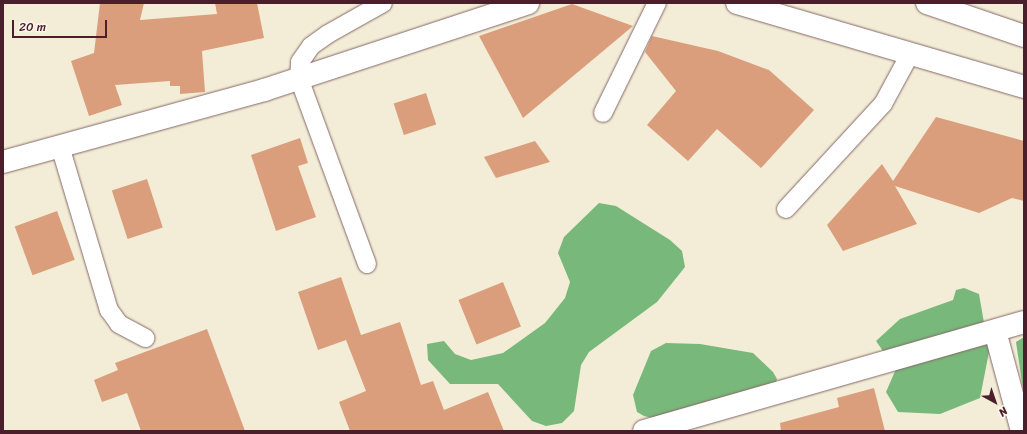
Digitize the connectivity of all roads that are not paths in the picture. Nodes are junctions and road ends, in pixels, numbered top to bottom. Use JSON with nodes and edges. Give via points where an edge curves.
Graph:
{"nodes":[{"id":1,"x":383,"y":3,"type":"edge"},
{"id":2,"x":528,"y":3,"type":"edge"},
{"id":3,"x":657,"y":3,"type":"edge"},
{"id":4,"x":737,"y":3,"type":"edge"},
{"id":5,"x":927,"y":3,"type":"edge"},
{"id":6,"x":1024,"y":36,"type":"edge"},
{"id":7,"x":910,"y":54,"type":"junction"},
{"id":8,"x":299,"y":78,"type":"junction"},
{"id":9,"x":1024,"y":87,"type":"edge"},
{"id":10,"x":603,"y":113,"type":"dead end"},
{"id":11,"x":60,"y":146,"type":"junction"},
{"id":12,"x":3,"y":162,"type":"edge"},
{"id":13,"x":786,"y":209,"type":"dead end"},
{"id":14,"x":366,"y":264,"type":"dead end"},
{"id":15,"x":1024,"y":322,"type":"edge"},
{"id":16,"x":995,"y":331,"type":"junction"},
{"id":17,"x":145,"y":338,"type":"dead end"},
{"id":18,"x":644,"y":431,"type":"edge"},
{"id":19,"x":1022,"y":431,"type":"edge"}],
"edges":[{"from":1,"to":8,"type":"lane","via":[[311,46],[300,62]]},
{"from":2,"to":8,"type":"main road"},
{"from":3,"to":10,"type":"lane"},
{"from":4,"to":7,"type":"main road"},
{"from":5,"to":6,"type":"main road"},
{"from":7,"to":9,"type":"main road"},
{"from":7,"to":13,"type":"lane","via":[[883,104]]},
{"from":8,"to":11,"type":"main road"},
{"from":8,"to":14,"type":"lane"},
{"from":11,"to":12,"type":"main road"},
{"from":11,"to":17,"type":"lane","via":[[109,310],[119,324]]},
{"from":15,"to":16,"type":"main road"},
{"from":16,"to":18,"type":"main road"},
{"from":16,"to":19,"type":"main road"}]}
